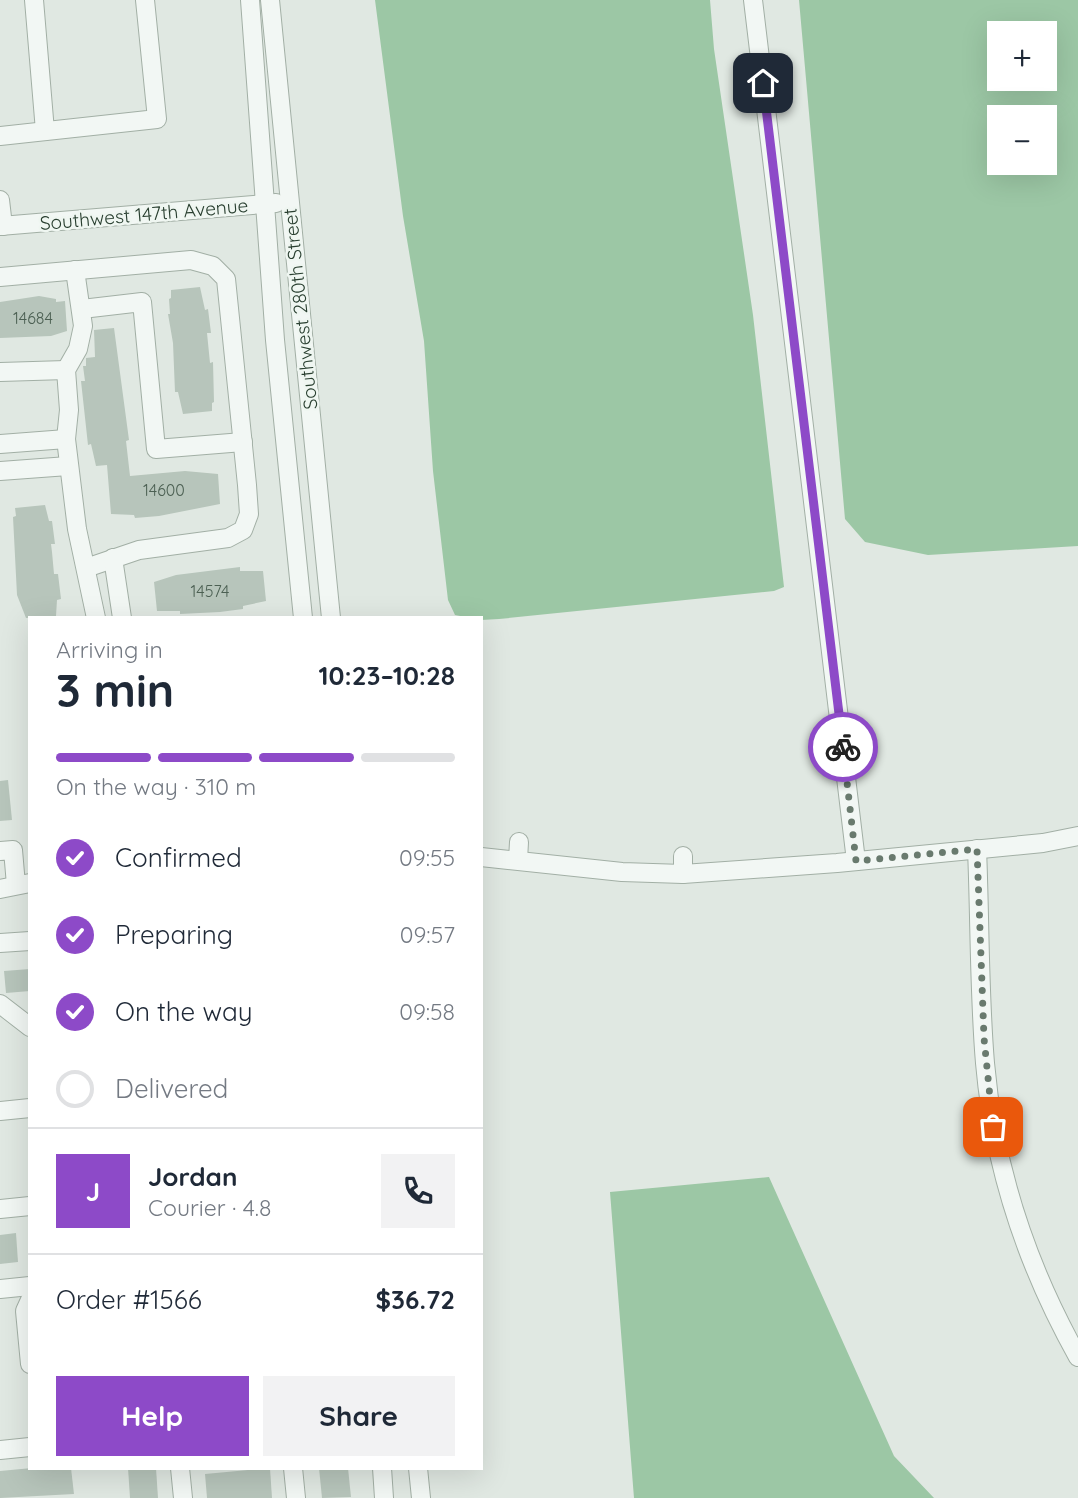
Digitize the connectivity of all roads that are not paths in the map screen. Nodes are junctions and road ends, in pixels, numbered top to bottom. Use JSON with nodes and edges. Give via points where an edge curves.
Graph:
{"nodes":[{"id":1,"x":34,"y":0,"type":"edge"},
{"id":2,"x":145,"y":0,"type":"edge"},
{"id":3,"x":250,"y":0,"type":"edge"},
{"id":4,"x":270,"y":0,"type":"edge"},
{"id":5,"x":753,"y":0,"type":"edge"},
{"id":6,"x":45,"y":131,"type":"junction"},
{"id":7,"x":0,"y":136,"type":"edge"},
{"id":8,"x":0,"y":200,"type":"edge"},
{"id":9,"x":289,"y":202,"type":"junction"},
{"id":10,"x":266,"y":204,"type":"junction"},
{"id":11,"x":1,"y":226,"type":"edge"},
{"id":12,"x":75,"y":270,"type":"junction"},
{"id":13,"x":0,"y":277,"type":"edge"},
{"id":14,"x":82,"y":309,"type":"junction"},
{"id":15,"x":302,"y":335,"type":"junction"},
{"id":16,"x":275,"y":340,"type":"junction"},
{"id":17,"x":66,"y":370,"type":"junction"},
{"id":18,"x":0,"y":372,"type":"edge"},
{"id":19,"x":66,"y":439,"type":"junction"},
{"id":20,"x":243,"y":442,"type":"junction"},
{"id":21,"x":0,"y":444,"type":"edge"},
{"id":22,"x":68,"y":466,"type":"junction"},
{"id":23,"x":0,"y":471,"type":"edge"},
{"id":24,"x":113,"y":558,"type":"junction"},
{"id":25,"x":86,"y":568,"type":"junction"},
{"id":26,"x":96,"y":616,"type":"edge"},
{"id":27,"x":122,"y":616,"type":"edge"},
{"id":28,"x":303,"y":616,"type":"edge"},
{"id":29,"x":331,"y":616,"type":"edge"},
{"id":30,"x":1078,"y":836,"type":"edge"},
{"id":31,"x":977,"y":849,"type":"junction"},
{"id":32,"x":0,"y":851,"type":"edge"},
{"id":33,"x":483,"y":857,"type":"edge"},
{"id":34,"x":856,"y":861,"type":"junction"},
{"id":35,"x":15,"y":886,"type":"edge"},
{"id":36,"x":28,"y":941,"type":"edge"},
{"id":37,"x":0,"y":943,"type":"edge"},
{"id":38,"x":0,"y":1004,"type":"edge"},
{"id":39,"x":28,"y":1025,"type":"edge"},
{"id":40,"x":28,"y":1108,"type":"edge"},
{"id":41,"x":0,"y":1111,"type":"edge"},
{"id":42,"x":28,"y":1206,"type":"edge"},
{"id":43,"x":0,"y":1209,"type":"edge"},
{"id":44,"x":28,"y":1286,"type":"edge"},
{"id":45,"x":0,"y":1289,"type":"edge"},
{"id":46,"x":28,"y":1304,"type":"edge"},
{"id":47,"x":28,"y":1343,"type":"edge"},
{"id":48,"x":1078,"y":1357,"type":"edge"},
{"id":49,"x":28,"y":1447,"type":"edge"},
{"id":50,"x":0,"y":1450,"type":"edge"},
{"id":51,"x":180,"y":1470,"type":"edge"},
{"id":52,"x":293,"y":1470,"type":"edge"},
{"id":53,"x":382,"y":1470,"type":"edge"},
{"id":54,"x":418,"y":1470,"type":"edge"},
{"id":55,"x":183,"y":1498,"type":"edge"},
{"id":56,"x":296,"y":1498,"type":"edge"},
{"id":57,"x":384,"y":1498,"type":"edge"},
{"id":58,"x":421,"y":1498,"type":"edge"}],
"edges":[{"from":1,"to":6,"type":"street"},
{"from":2,"to":6,"type":"street","via":[[157,119]]},
{"from":3,"to":10,"type":"street","name":"Southwest 280th Street"},
{"from":4,"to":9,"type":"street","name":"Southwest 280th Street"},
{"from":5,"to":34,"type":"street"},
{"from":6,"to":7,"type":"street"},
{"from":8,"to":11,"type":"street"},
{"from":9,"to":10,"type":"street","name":"Southwest 147th Avenue"},
{"from":9,"to":15,"type":"street","name":"Southwest 280th Street"},
{"from":10,"to":11,"type":"street","name":"Southwest 147th Avenue"},
{"from":10,"to":16,"type":"street","name":"Southwest 280th Street"},
{"from":12,"to":13,"type":"street"},
{"from":12,"to":14,"type":"street"},
{"from":12,"to":20,"type":"street","via":[[191,260],[221,272],[226,279]]},
{"from":14,"to":17,"type":"street","via":[[78,349]]},
{"from":14,"to":20,"type":"street","via":[[142,302],[156,449]]},
{"from":15,"to":16,"type":"street"},
{"from":15,"to":29,"type":"street","name":"Southwest 280th Street"},
{"from":16,"to":28,"type":"street","name":"Southwest 280th Street"},
{"from":17,"to":18,"type":"street"},
{"from":17,"to":19,"type":"street"},
{"from":19,"to":21,"type":"street"},
{"from":19,"to":22,"type":"street"},
{"from":20,"to":24,"type":"street","via":[[249,514],[243,530],[228,538]]},
{"from":22,"to":23,"type":"street"},
{"from":22,"to":25,"type":"street"},
{"from":24,"to":25,"type":"street"},
{"from":24,"to":27,"type":"street"},
{"from":25,"to":26,"type":"street"},
{"from":30,"to":31,"type":"street"},
{"from":31,"to":34,"type":"street"},
{"from":31,"to":48,"type":"street","via":[[984,1051],[996,1140],[1024,1240]]},
{"from":32,"to":35,"type":"street","via":[[13,850]]},
{"from":33,"to":34,"type":"street","via":[[519,851],[622,872],[683,865]]},
{"from":36,"to":37,"type":"street"},
{"from":38,"to":39,"type":"street"},
{"from":40,"to":41,"type":"street"},
{"from":42,"to":43,"type":"street"},
{"from":44,"to":45,"type":"street"},
{"from":46,"to":47,"type":"street"},
{"from":49,"to":50,"type":"street"},
{"from":51,"to":55,"type":"street"},
{"from":52,"to":56,"type":"street"},
{"from":53,"to":57,"type":"street"},
{"from":54,"to":58,"type":"street"}]}
